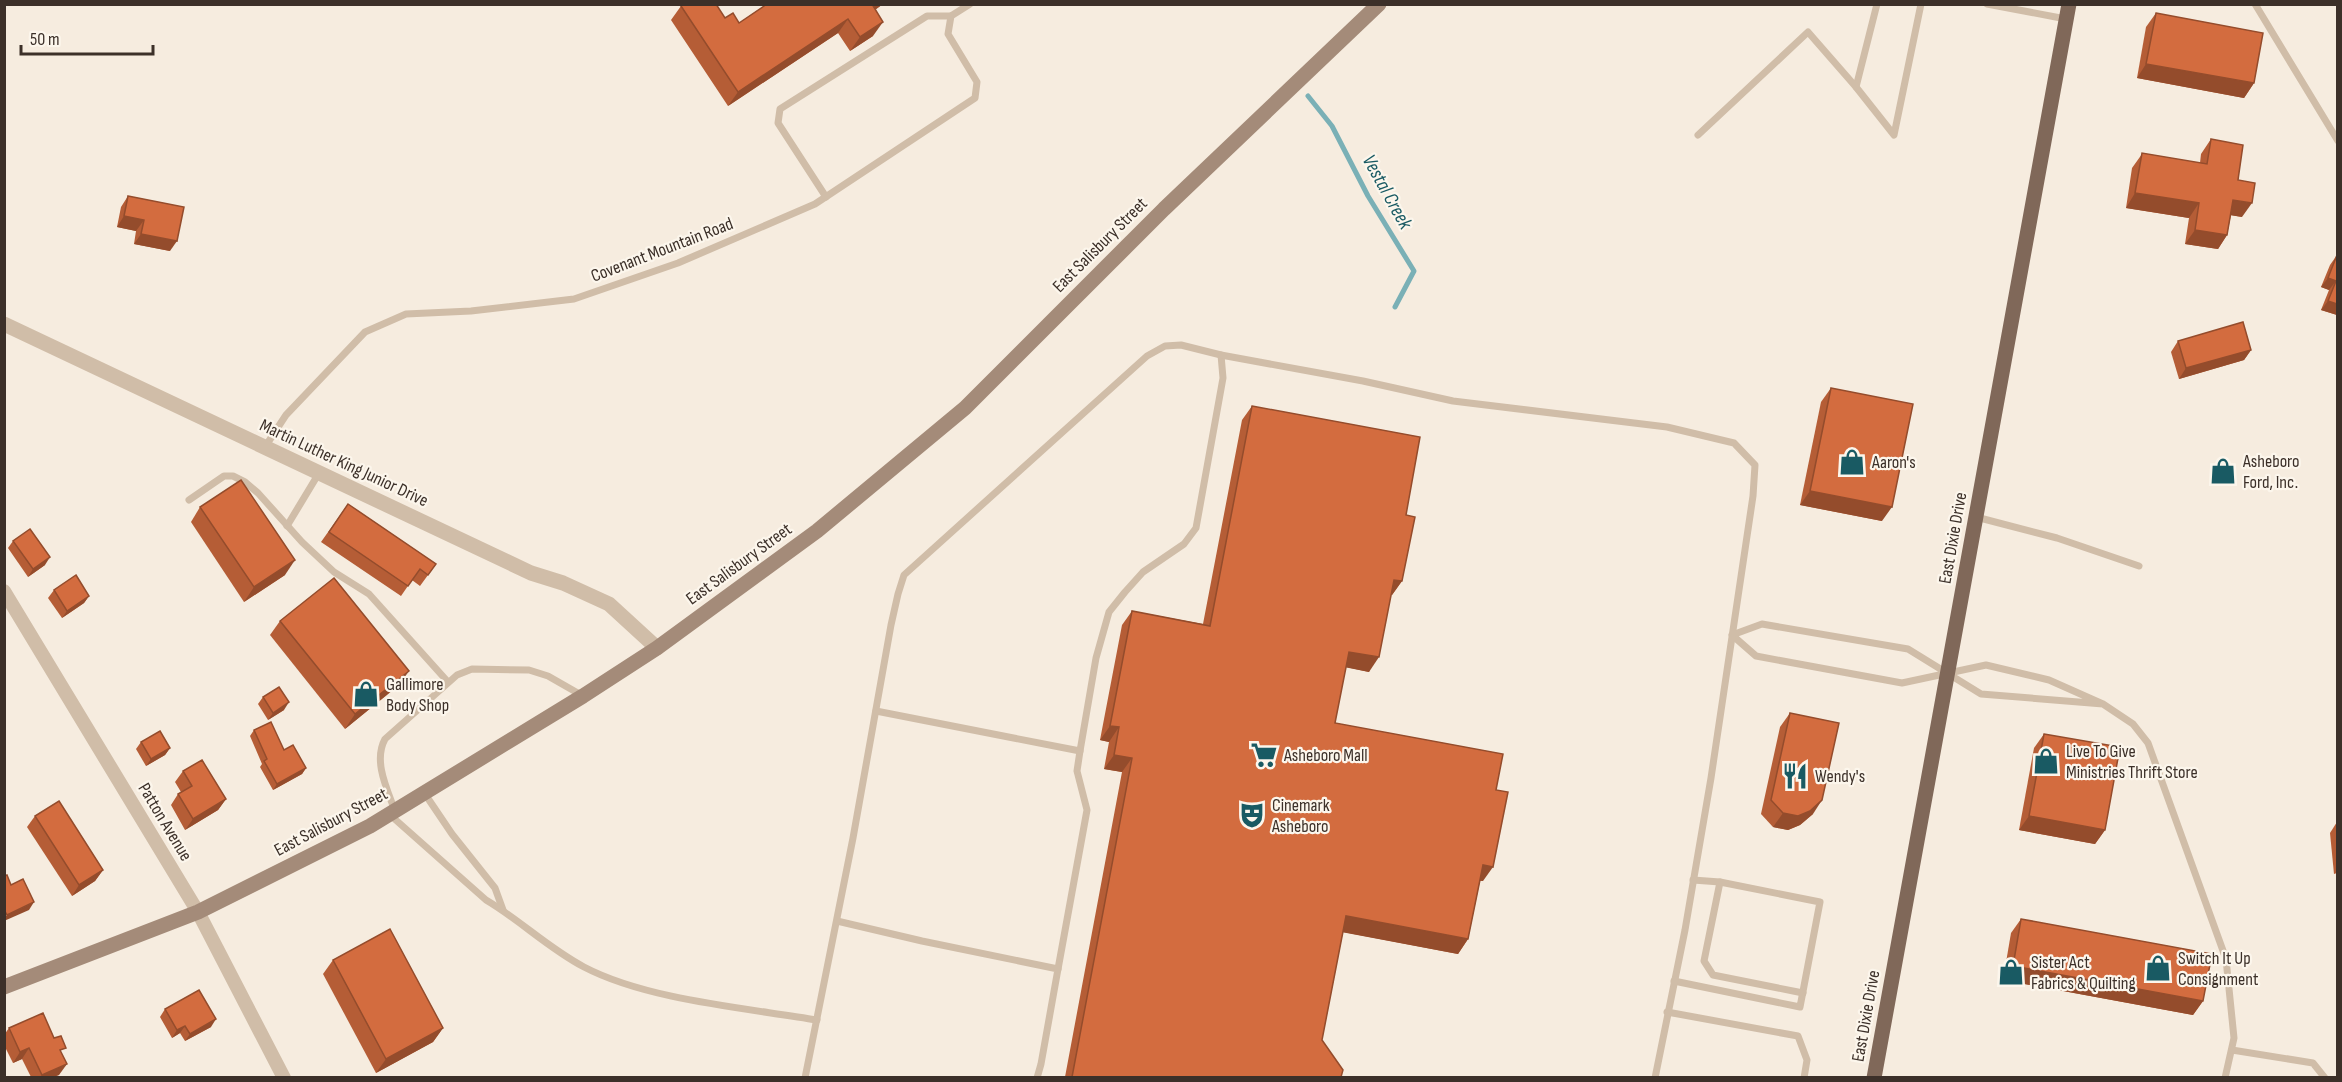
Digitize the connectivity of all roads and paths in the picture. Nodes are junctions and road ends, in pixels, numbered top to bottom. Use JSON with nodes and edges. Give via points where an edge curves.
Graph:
{"nodes":[{"id":1,"x":970,"y":4,"type":"edge"},
{"id":2,"x":1379,"y":4,"type":"edge"},
{"id":3,"x":1877,"y":4,"type":"edge"},
{"id":4,"x":1921,"y":4,"type":"edge"},
{"id":5,"x":1987,"y":4,"type":"edge"},
{"id":6,"x":2255,"y":4,"type":"edge"},
{"id":7,"x":2068,"y":12,"type":"edge"},
{"id":8,"x":951,"y":16,"type":"junction"},
{"id":9,"x":1856,"y":87,"type":"junction"},
{"id":10,"x":1698,"y":135,"type":"dead end"},
{"id":11,"x":2337,"y":141,"type":"edge"},
{"id":12,"x":826,"y":197,"type":"junction"},
{"id":13,"x":4,"y":324,"type":"edge"},
{"id":14,"x":1221,"y":355,"type":"junction"},
{"id":15,"x":265,"y":447,"type":"junction"},
{"id":16,"x":319,"y":473,"type":"junction"},
{"id":17,"x":189,"y":500,"type":"dead end"},
{"id":18,"x":1976,"y":517,"type":"junction"},
{"id":19,"x":287,"y":526,"type":"junction"},
{"id":20,"x":2139,"y":566,"type":"dead end"},
{"id":21,"x":4,"y":591,"type":"edge"},
{"id":22,"x":1732,"y":635,"type":"junction"},
{"id":23,"x":657,"y":648,"type":"junction"},
{"id":24,"x":1948,"y":674,"type":"junction"},
{"id":25,"x":448,"y":682,"type":"junction"},
{"id":26,"x":583,"y":696,"type":"junction"},
{"id":27,"x":2103,"y":704,"type":"junction"},
{"id":28,"x":876,"y":711,"type":"junction"},
{"id":29,"x":1080,"y":751,"type":"junction"},
{"id":30,"x":425,"y":794,"type":"junction"},
{"id":31,"x":392,"y":813,"type":"junction"},
{"id":32,"x":1693,"y":880,"type":"junction"},
{"id":33,"x":1720,"y":882,"type":"junction"},
{"id":34,"x":503,"y":910,"type":"junction"},
{"id":35,"x":198,"y":912,"type":"junction"},
{"id":36,"x":837,"y":921,"type":"junction"},
{"id":37,"x":1058,"y":969,"type":"junction"},
{"id":38,"x":1674,"y":981,"type":"junction"},
{"id":39,"x":4,"y":987,"type":"edge"},
{"id":40,"x":1803,"y":993,"type":"junction"},
{"id":41,"x":1667,"y":1012,"type":"junction"},
{"id":42,"x":817,"y":1020,"type":"junction"},
{"id":43,"x":2232,"y":1050,"type":"junction"},
{"id":44,"x":284,"y":1077,"type":"edge"},
{"id":45,"x":805,"y":1077,"type":"edge"},
{"id":46,"x":1037,"y":1077,"type":"edge"},
{"id":47,"x":1654,"y":1077,"type":"edge"},
{"id":48,"x":1804,"y":1077,"type":"edge"},
{"id":49,"x":1874,"y":1077,"type":"edge"},
{"id":50,"x":2225,"y":1077,"type":"edge"},
{"id":51,"x":2325,"y":1077,"type":"edge"}],
"edges":[{"from":1,"to":8,"type":"lane"},
{"from":2,"to":23,"type":"main road","name":"East Salisbury Street","via":[[1164,209],[965,408],[817,531]]},
{"from":3,"to":9,"type":"lane"},
{"from":4,"to":9,"type":"lane","via":[[1894,135]]},
{"from":5,"to":7,"type":"lane"},
{"from":6,"to":11,"type":"lane"},
{"from":7,"to":18,"type":"main road","name":"East Dixie Drive"},
{"from":8,"to":12,"type":"lane","name":"Covenant Mountain Road","via":[[948,34],[977,82],[975,98]]},
{"from":8,"to":12,"type":"lane","via":[[927,16],[780,109],[778,123]]},
{"from":9,"to":10,"type":"lane","via":[[1808,32]]},
{"from":12,"to":15,"type":"lane","name":"Covenant Mountain Road","via":[[678,263],[574,299],[406,314],[365,332],[286,415]]},
{"from":13,"to":15,"type":"street","name":"Martin Luther King Junior Drive"},
{"from":14,"to":22,"type":"lane","via":[[1453,401],[1667,427],[1734,443],[1755,465]]},
{"from":14,"to":28,"type":"lane","via":[[1181,345],[1164,346],[1147,356],[909,569],[898,594]]},
{"from":14,"to":29,"type":"lane","via":[[1223,378],[1196,528],[1184,543],[1143,572],[1110,612],[1096,658]]},
{"from":15,"to":16,"type":"street","name":"Martin Luther King Junior Drive"},
{"from":16,"to":19,"type":"lane"},
{"from":16,"to":23,"type":"street","name":"Martin Luther King Junior Drive","via":[[531,573],[604,601]]},
{"from":17,"to":19,"type":"lane","via":[[224,476],[233,476],[258,493]]},
{"from":18,"to":20,"type":"lane","via":[[2057,538]]},
{"from":18,"to":24,"type":"main road","name":"East Dixie Drive"},
{"from":19,"to":25,"type":"lane","via":[[334,572],[369,594]]},
{"from":21,"to":35,"type":"street","name":"Patton Avenue"},
{"from":22,"to":24,"type":"lane","via":[[1756,656],[1902,683]]},
{"from":22,"to":24,"type":"lane","via":[[1762,624],[1908,649]]},
{"from":22,"to":32,"type":"lane"},
{"from":23,"to":26,"type":"main road","name":"East Salisbury Street"},
{"from":24,"to":27,"type":"lane","via":[[1981,694]]},
{"from":24,"to":27,"type":"lane","via":[[1986,665],[2049,680]]},
{"from":24,"to":49,"type":"main road","name":"East Dixie Drive"},
{"from":25,"to":26,"type":"lane","via":[[472,669],[529,670]]},
{"from":25,"to":31,"type":"lane","via":[[384,739],[380,748]]},
{"from":26,"to":30,"type":"main road","name":"East Salisbury Street"},
{"from":27,"to":43,"type":"lane","via":[[2133,724],[2148,743],[2226,958]]},
{"from":28,"to":29,"type":"lane"},
{"from":28,"to":36,"type":"lane"},
{"from":29,"to":37,"type":"lane","via":[[1077,771],[1087,810]]},
{"from":30,"to":31,"type":"main road","name":"East Salisbury Street"},
{"from":30,"to":34,"type":"lane","via":[[495,888]]},
{"from":31,"to":34,"type":"lane","via":[[486,900]]},
{"from":31,"to":35,"type":"main road","name":"East Salisbury Street"},
{"from":32,"to":33,"type":"lane"},
{"from":32,"to":38,"type":"lane"},
{"from":33,"to":40,"type":"lane","via":[[1704,961],[1713,975]]},
{"from":33,"to":40,"type":"lane","via":[[1820,902]]},
{"from":34,"to":42,"type":"lane","via":[[561,954],[619,982],[679,997]]},
{"from":35,"to":39,"type":"main road","name":"East Salisbury Street"},
{"from":35,"to":44,"type":"street","name":"Patton Avenue"},
{"from":36,"to":37,"type":"lane"},
{"from":36,"to":42,"type":"lane"},
{"from":37,"to":46,"type":"lane"},
{"from":38,"to":40,"type":"lane","via":[[1800,1007]]},
{"from":38,"to":41,"type":"lane"},
{"from":41,"to":47,"type":"lane"},
{"from":41,"to":48,"type":"lane","via":[[1798,1036],[1807,1060]]},
{"from":42,"to":45,"type":"lane"},
{"from":43,"to":50,"type":"lane"},
{"from":43,"to":51,"type":"lane","via":[[2313,1062]]}]}
